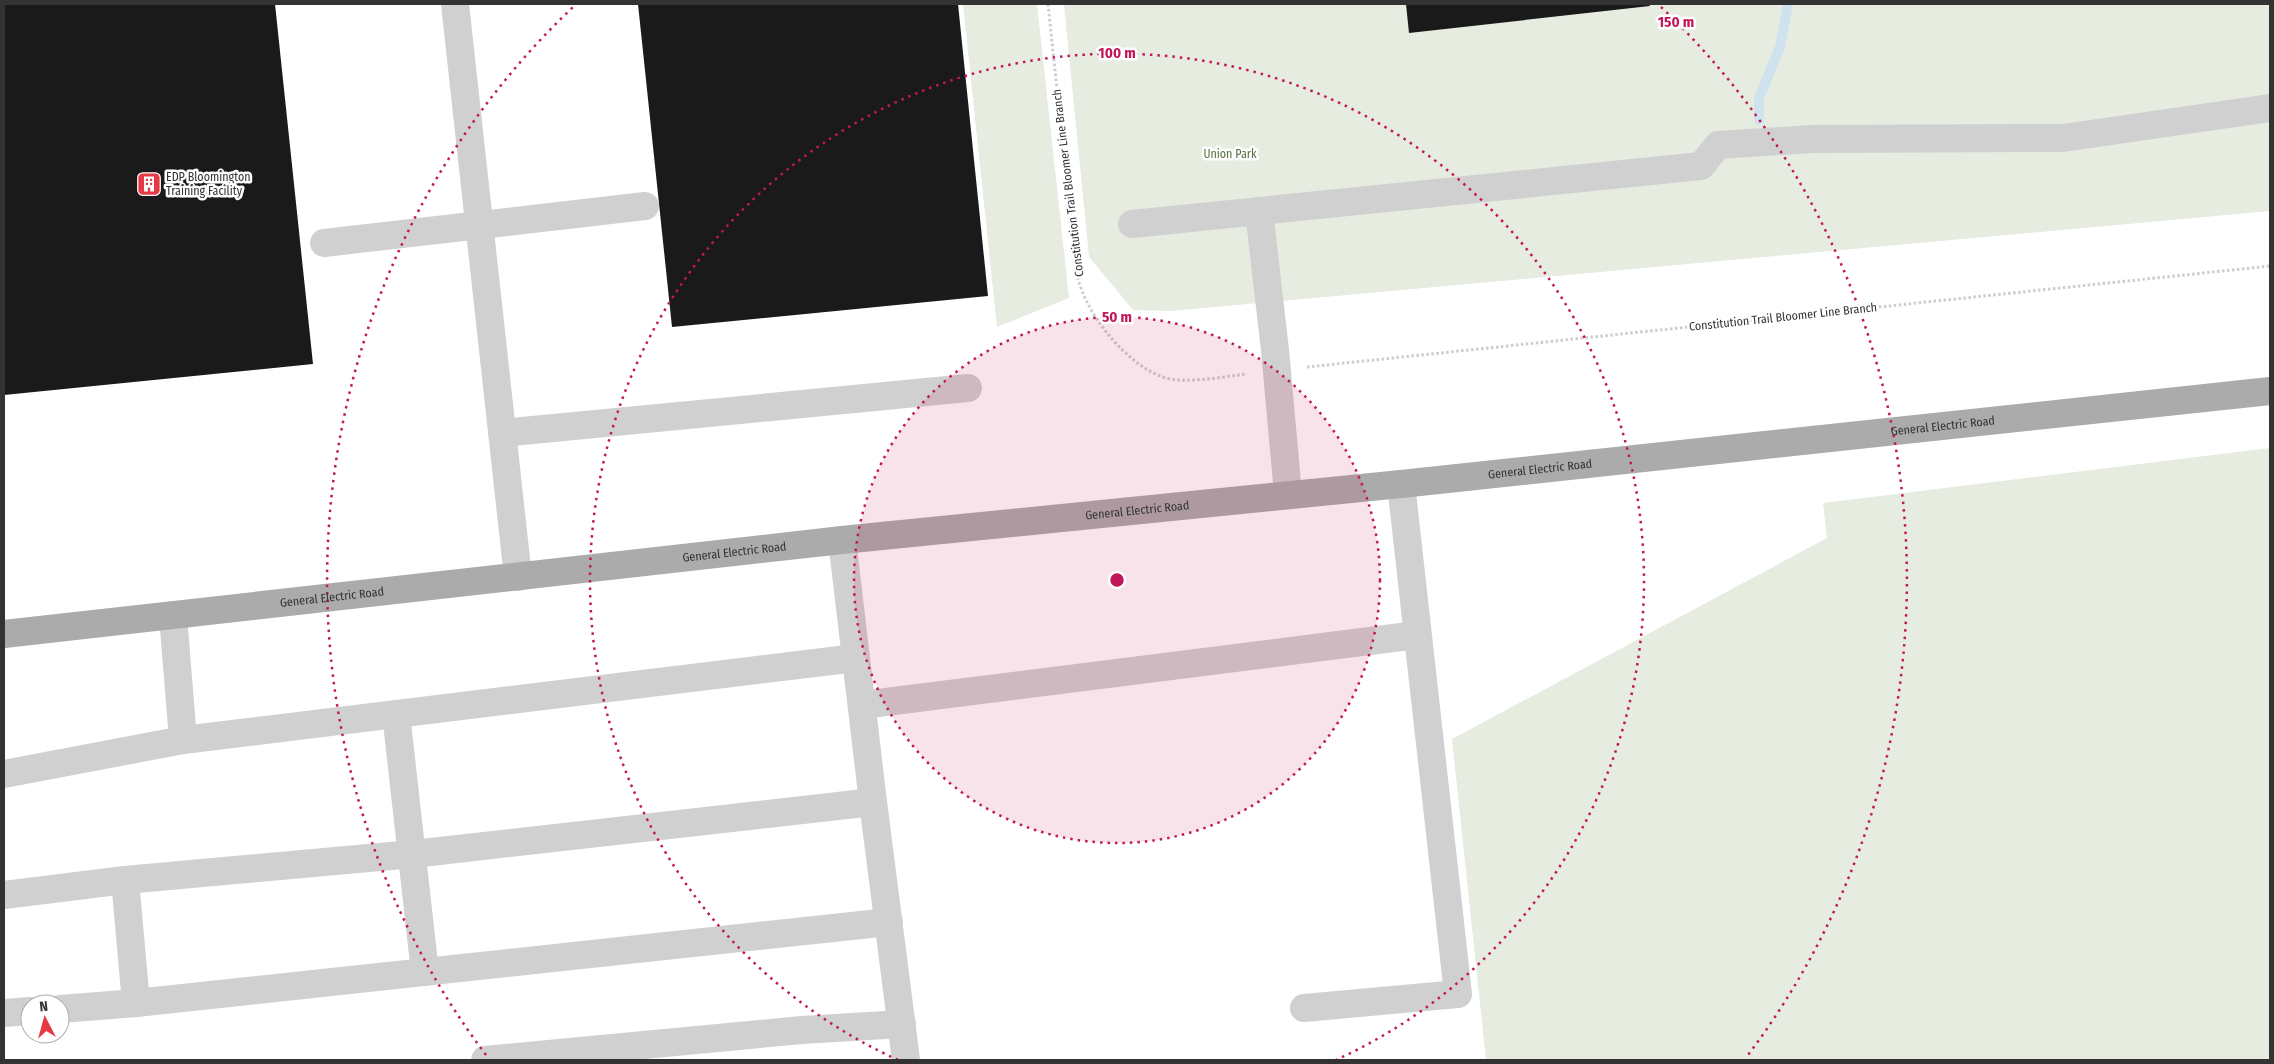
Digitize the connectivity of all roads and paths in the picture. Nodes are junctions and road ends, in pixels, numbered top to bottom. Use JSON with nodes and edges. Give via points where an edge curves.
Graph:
{"nodes":[{"id":1,"x":455,"y":4,"type":"edge"},
{"id":2,"x":1048,"y":4,"type":"edge"},
{"id":3,"x":2270,"y":108,"type":"edge"},
{"id":4,"x":645,"y":206,"type":"dead end"},
{"id":5,"x":1259,"y":211,"type":"junction"},
{"id":6,"x":1132,"y":224,"type":"dead end"},
{"id":7,"x":479,"y":225,"type":"junction"},
{"id":8,"x":324,"y":243,"type":"dead end"},
{"id":9,"x":2270,"y":266,"type":"edge"},
{"id":10,"x":1304,"y":368,"type":"dead end"},
{"id":11,"x":1254,"y":374,"type":"dead end"},
{"id":12,"x":968,"y":388,"type":"dead end"},
{"id":13,"x":2270,"y":391,"type":"edge"},
{"id":14,"x":502,"y":433,"type":"junction"},
{"id":15,"x":1401,"y":484,"type":"junction"},
{"id":16,"x":1288,"y":494,"type":"junction"},
{"id":17,"x":842,"y":540,"type":"junction"},
{"id":18,"x":518,"y":577,"type":"junction"},
{"id":19,"x":173,"y":616,"type":"junction"},
{"id":20,"x":4,"y":634,"type":"edge"},
{"id":21,"x":1417,"y":635,"type":"junction"},
{"id":22,"x":856,"y":658,"type":"junction"},
{"id":23,"x":862,"y":705,"type":"junction"},
{"id":24,"x":396,"y":714,"type":"junction"},
{"id":25,"x":183,"y":740,"type":"junction"},
{"id":26,"x":4,"y":774,"type":"edge"},
{"id":27,"x":873,"y":802,"type":"junction"},
{"id":28,"x":413,"y":854,"type":"junction"},
{"id":29,"x":125,"y":880,"type":"junction"},
{"id":30,"x":4,"y":895,"type":"edge"},
{"id":31,"x":889,"y":922,"type":"junction"},
{"id":32,"x":425,"y":972,"type":"junction"},
{"id":33,"x":136,"y":1003,"type":"junction"},
{"id":34,"x":70,"y":1008,"type":"edge"},
{"id":35,"x":1304,"y":1008,"type":"dead end"},
{"id":36,"x":20,"y":1012,"type":"edge"},
{"id":37,"x":4,"y":1013,"type":"edge"},
{"id":38,"x":902,"y":1024,"type":"junction"},
{"id":39,"x":485,"y":1060,"type":"edge"},
{"id":40,"x":906,"y":1060,"type":"edge"}],
"edges":[{"from":1,"to":7,"type":"lane"},
{"from":2,"to":11,"type":"path","name":"Constitution Trail Bloomer Line Branch","via":[[1075,259],[1080,286],[1090,307],[1123,352],[1155,374],[1176,380]]},
{"from":3,"to":5,"type":"lane","via":[[2063,138],[1812,139],[1718,145],[1700,166]]},
{"from":4,"to":7,"type":"lane"},
{"from":5,"to":6,"type":"lane"},
{"from":5,"to":16,"type":"lane","via":[[1276,350]]},
{"from":7,"to":8,"type":"lane"},
{"from":7,"to":14,"type":"lane"},
{"from":9,"to":10,"type":"path","name":"Constitution Trail Bloomer Line Branch"},
{"from":12,"to":14,"type":"lane"},
{"from":13,"to":15,"type":"main road","name":"General Electric Road"},
{"from":14,"to":18,"type":"lane"},
{"from":15,"to":16,"type":"main road","name":"General Electric Road"},
{"from":15,"to":21,"type":"lane"},
{"from":16,"to":17,"type":"main road","name":"General Electric Road"},
{"from":17,"to":18,"type":"main road","name":"General Electric Road"},
{"from":17,"to":22,"type":"lane"},
{"from":18,"to":19,"type":"main road","name":"General Electric Road"},
{"from":19,"to":20,"type":"main road","name":"General Electric Road"},
{"from":19,"to":25,"type":"lane"},
{"from":21,"to":23,"type":"lane"},
{"from":21,"to":35,"type":"lane","via":[[1458,994]]},
{"from":22,"to":23,"type":"lane"},
{"from":22,"to":24,"type":"lane"},
{"from":23,"to":27,"type":"lane"},
{"from":24,"to":25,"type":"lane"},
{"from":24,"to":28,"type":"lane"},
{"from":25,"to":26,"type":"lane"},
{"from":27,"to":28,"type":"lane"},
{"from":27,"to":31,"type":"lane"},
{"from":28,"to":29,"type":"lane"},
{"from":28,"to":32,"type":"lane"},
{"from":29,"to":30,"type":"lane"},
{"from":29,"to":33,"type":"lane"},
{"from":31,"to":32,"type":"lane"},
{"from":31,"to":38,"type":"lane"},
{"from":32,"to":33,"type":"lane"},
{"from":33,"to":34,"type":"lane"},
{"from":36,"to":37,"type":"lane"},
{"from":38,"to":39,"type":"lane","via":[[802,1030]]},
{"from":38,"to":40,"type":"lane"}]}
